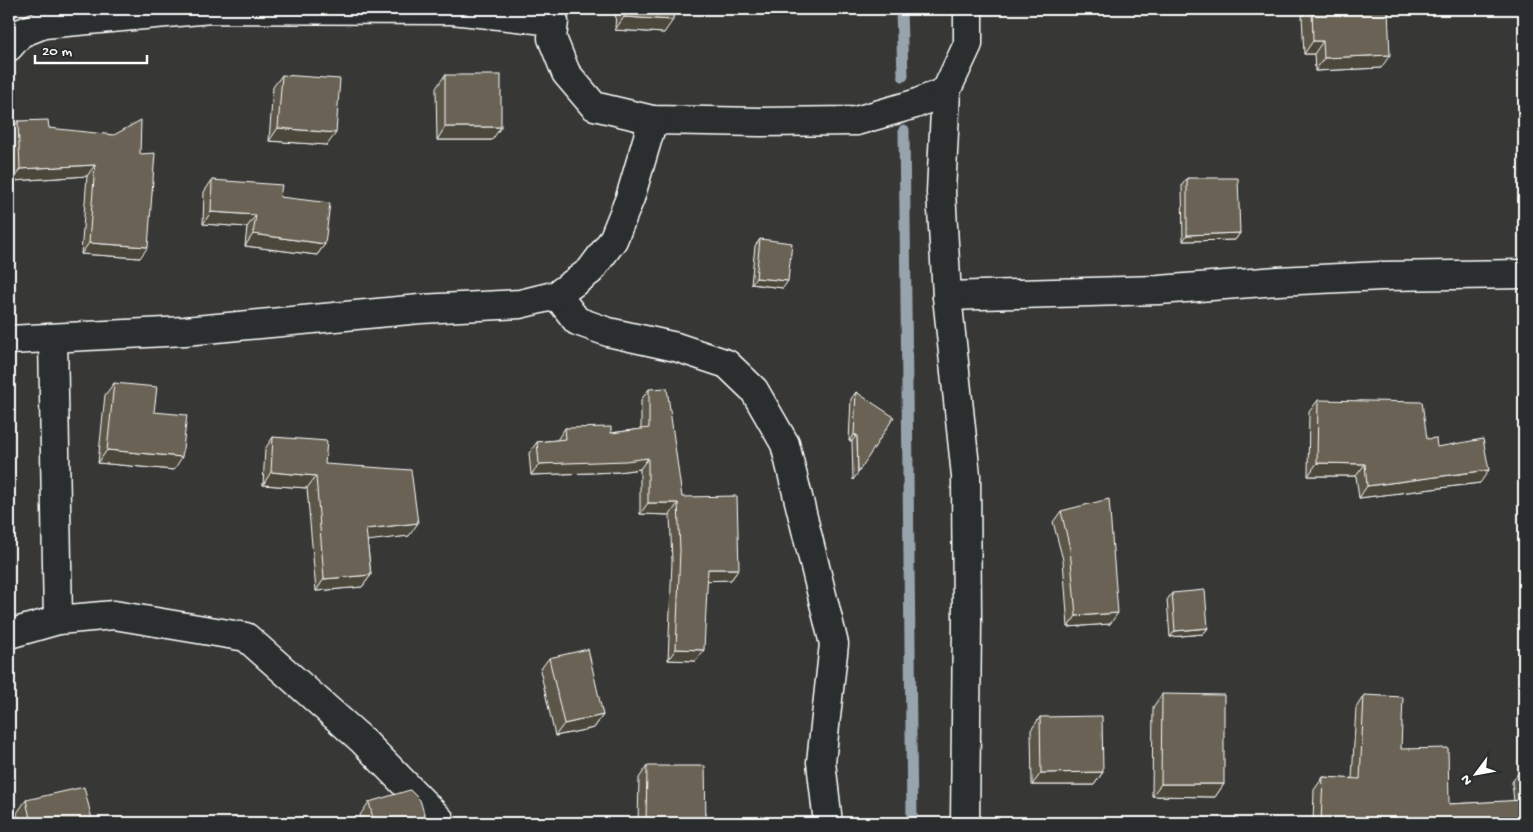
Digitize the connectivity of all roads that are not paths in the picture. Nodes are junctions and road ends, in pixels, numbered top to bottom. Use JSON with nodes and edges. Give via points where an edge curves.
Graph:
{"nodes":[{"id":1,"x":968,"y":9,"type":"edge"},
{"id":2,"x":9,"y":47,"type":"edge"},
{"id":3,"x":946,"y":91,"type":"junction"},
{"id":4,"x":653,"y":120,"type":"junction"},
{"id":5,"x":1524,"y":274,"type":"edge"},
{"id":6,"x":557,"y":295,"type":"junction"},
{"id":7,"x":947,"y":296,"type":"junction"},
{"id":8,"x":54,"y":338,"type":"junction"},
{"id":9,"x":9,"y":340,"type":"edge"},
{"id":10,"x":58,"y":620,"type":"junction"},
{"id":11,"x":9,"y":634,"type":"edge"},
{"id":12,"x":440,"y":823,"type":"edge"},
{"id":13,"x":828,"y":823,"type":"edge"},
{"id":14,"x":965,"y":823,"type":"edge"}],
"edges":[{"from":1,"to":3,"type":"street","via":[[968,44]]},
{"from":2,"to":4,"type":"street","via":[[21,33],[44,24],[211,9],[452,10],[554,21],[552,38],[566,73],[594,106]]},
{"from":3,"to":4,"type":"street","via":[[915,104],[856,121]]},
{"from":3,"to":7,"type":"street","via":[[941,192]]},
{"from":4,"to":6,"type":"street","via":[[630,198],[612,240],[590,271]]},
{"from":5,"to":7,"type":"street","via":[[1382,276],[1159,290]]},
{"from":6,"to":8,"type":"street","via":[[520,304],[420,309],[185,331]]},
{"from":6,"to":13,"type":"street","via":[[577,321],[727,364],[754,390],[785,444],[834,644],[821,762]]},
{"from":7,"to":14,"type":"street","via":[[966,476]]},
{"from":8,"to":9,"type":"street"},
{"from":8,"to":10,"type":"street"},
{"from":10,"to":11,"type":"street"},
{"from":10,"to":12,"type":"street","via":[[114,615],[246,637],[362,740]]}]}
